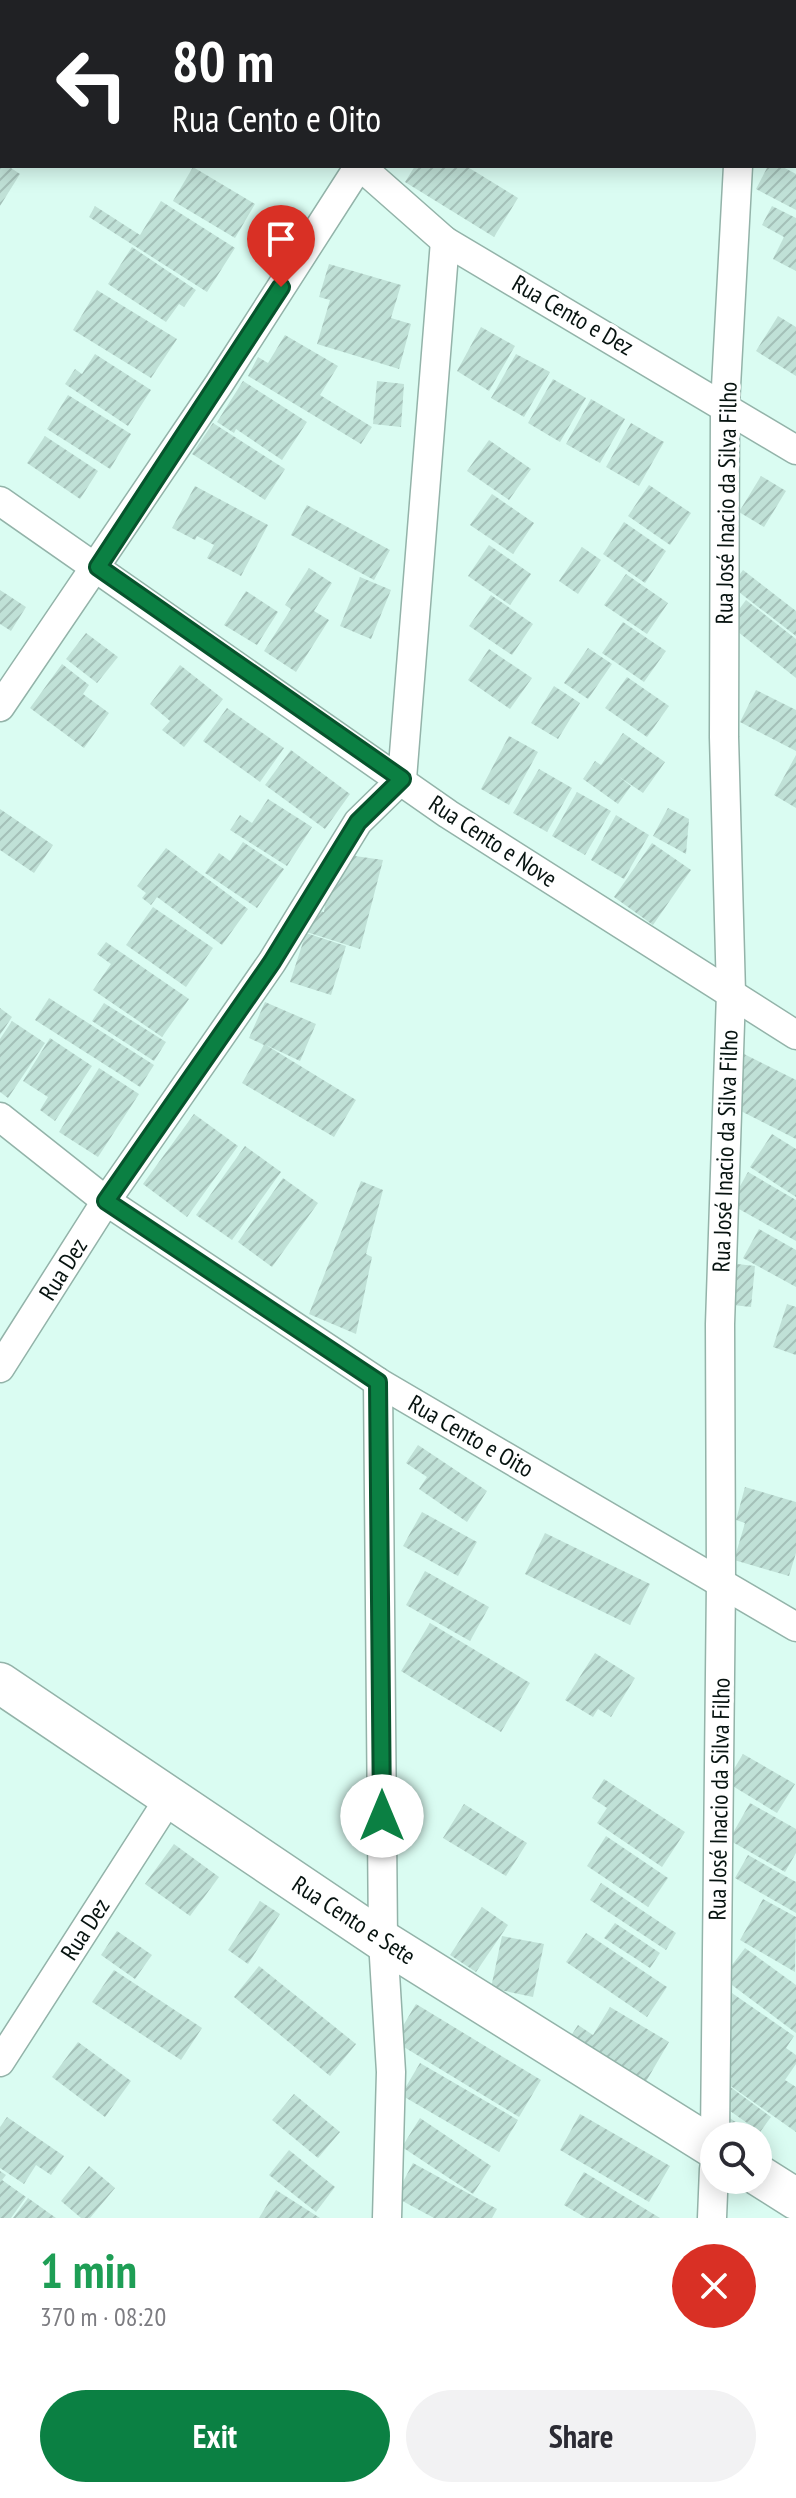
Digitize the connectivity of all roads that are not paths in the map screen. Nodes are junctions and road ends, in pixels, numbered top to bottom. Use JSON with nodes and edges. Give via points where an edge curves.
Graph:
{"nodes":[{"id":1,"x":359,"y":168,"type":"edge"},
{"id":2,"x":362,"y":168,"type":"edge"},
{"id":3,"x":738,"y":168,"type":"edge"},
{"id":4,"x":445,"y":241,"type":"junction"},
{"id":5,"x":725,"y":405,"type":"junction"},
{"id":6,"x":796,"y":450,"type":"edge"},
{"id":7,"x":0,"y":501,"type":"edge"},
{"id":8,"x":98,"y":567,"type":"junction"},
{"id":9,"x":0,"y":707,"type":"edge"},
{"id":10,"x":402,"y":779,"type":"junction"},
{"id":11,"x":731,"y":993,"type":"junction"},
{"id":12,"x":796,"y":1035,"type":"edge"},
{"id":13,"x":0,"y":1117,"type":"edge"},
{"id":14,"x":106,"y":1201,"type":"junction"},
{"id":15,"x":0,"y":1368,"type":"edge"},
{"id":16,"x":378,"y":1382,"type":"junction"},
{"id":17,"x":721,"y":1582,"type":"junction"},
{"id":18,"x":796,"y":1627,"type":"edge"},
{"id":19,"x":0,"y":1683,"type":"edge"},
{"id":20,"x":170,"y":1797,"type":"junction"},
{"id":21,"x":383,"y":1941,"type":"junction"},
{"id":22,"x":0,"y":2062,"type":"edge"},
{"id":23,"x":715,"y":2122,"type":"edge"},
{"id":24,"x":700,"y":2139,"type":"edge"},
{"id":25,"x":772,"y":2184,"type":"edge"},
{"id":26,"x":713,"y":2194,"type":"edge"},
{"id":27,"x":796,"y":2199,"type":"edge"},
{"id":28,"x":387,"y":2218,"type":"edge"},
{"id":29,"x":712,"y":2218,"type":"edge"}],
"edges":[{"from":1,"to":8,"type":"street"},
{"from":2,"to":4,"type":"street","name":"Rua Cento e Dez"},
{"from":3,"to":5,"type":"street","name":"Rua José Inacio da Silva Filho"},
{"from":4,"to":5,"type":"street","name":"Rua Cento e Dez"},
{"from":4,"to":10,"type":"street"},
{"from":5,"to":6,"type":"street","name":"Rua Cento e Dez"},
{"from":5,"to":11,"type":"street","name":"Rua José Inacio da Silva Filho","via":[[724,737]]},
{"from":7,"to":8,"type":"street","name":"Rua Cento e Nove"},
{"from":8,"to":9,"type":"street"},
{"from":8,"to":10,"type":"street","name":"Rua Cento e Nove"},
{"from":10,"to":11,"type":"street","name":"Rua Cento e Nove","via":[[448,814]]},
{"from":10,"to":14,"type":"street","name":"Rua Dez","via":[[358,822],[272,962]]},
{"from":11,"to":12,"type":"street","name":"Rua Cento e Nove"},
{"from":11,"to":17,"type":"street","name":"Rua José Inacio da Silva Filho","via":[[720,1324]]},
{"from":13,"to":14,"type":"street","name":"Rua Cento e Oito"},
{"from":14,"to":15,"type":"street","name":"Rua Dez"},
{"from":14,"to":16,"type":"street","name":"Rua Cento e Oito"},
{"from":16,"to":17,"type":"street","name":"Rua Cento e Oito"},
{"from":16,"to":21,"type":"street"},
{"from":17,"to":18,"type":"street","name":"Rua Cento e Oito"},
{"from":17,"to":23,"type":"street","name":"Rua José Inacio da Silva Filho"},
{"from":19,"to":20,"type":"street","name":"Rua Cento e Sete"},
{"from":20,"to":21,"type":"street","name":"Rua Cento e Sete"},
{"from":20,"to":22,"type":"street","name":"Rua Dez"},
{"from":21,"to":24,"type":"street","name":"Rua Cento e Sete"},
{"from":21,"to":28,"type":"street","via":[[391,2072]]},
{"from":25,"to":27,"type":"street"},
{"from":26,"to":29,"type":"street"}]}
